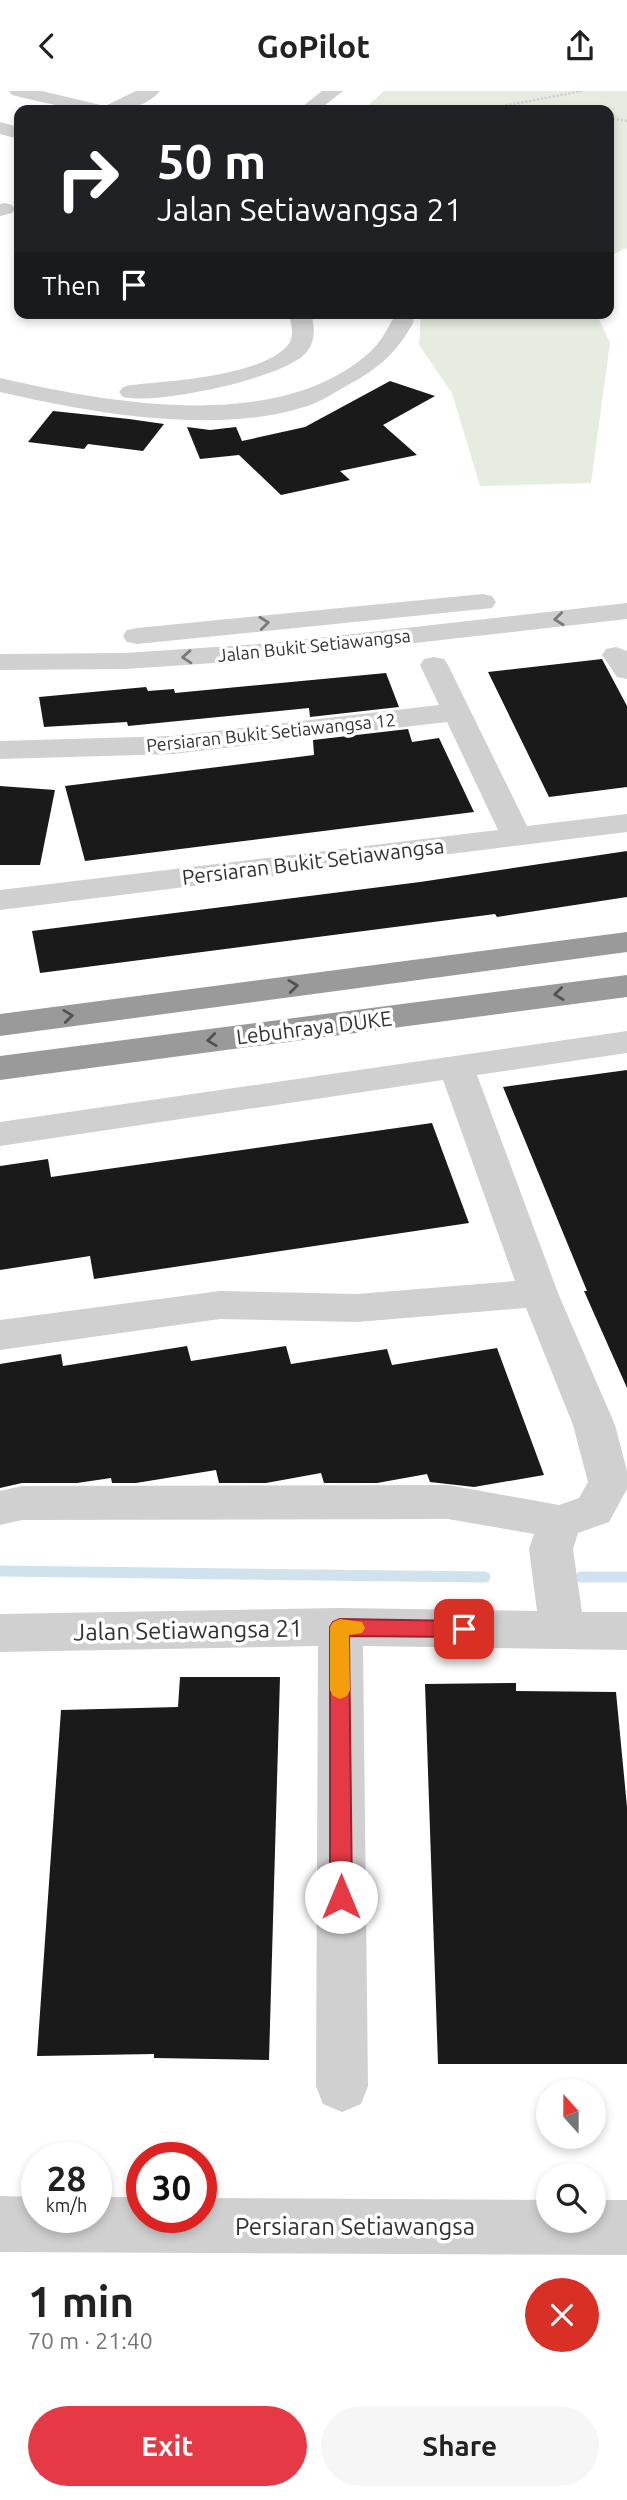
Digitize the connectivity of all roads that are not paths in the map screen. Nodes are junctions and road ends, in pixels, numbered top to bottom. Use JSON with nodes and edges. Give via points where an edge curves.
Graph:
{"nodes":[{"id":1,"x":18,"y":91,"type":"edge"},
{"id":2,"x":151,"y":91,"type":"edge"},
{"id":3,"x":334,"y":91,"type":"edge"},
{"id":4,"x":78,"y":105,"type":"edge"},
{"id":5,"x":113,"y":105,"type":"edge"},
{"id":6,"x":314,"y":105,"type":"edge"},
{"id":7,"x":302,"y":319,"type":"edge"},
{"id":8,"x":403,"y":321,"type":"dead end"},
{"id":9,"x":0,"y":385,"type":"edge"},
{"id":10,"x":74,"y":399,"type":"junction"},
{"id":11,"x":627,"y":589,"type":"edge"},
{"id":12,"x":627,"y":611,"type":"edge"},
{"id":13,"x":0,"y":639,"type":"edge"},
{"id":14,"x":0,"y":662,"type":"edge"},
{"id":15,"x":434,"y":665,"type":"dead end"},
{"id":16,"x":457,"y":712,"type":"junction"},
{"id":17,"x":0,"y":750,"type":"edge"},
{"id":18,"x":627,"y":823,"type":"edge"},
{"id":19,"x":517,"y":836,"type":"junction"},
{"id":20,"x":0,"y":900,"type":"edge"},
{"id":21,"x":627,"y":943,"type":"edge"},
{"id":22,"x":627,"y":986,"type":"edge"},
{"id":23,"x":0,"y":1025,"type":"edge"},
{"id":24,"x":627,"y":1042,"type":"edge"},
{"id":25,"x":456,"y":1067,"type":"junction"},
{"id":26,"x":0,"y":1068,"type":"edge"},
{"id":27,"x":0,"y":1134,"type":"edge"},
{"id":28,"x":539,"y":1293,"type":"junction"},
{"id":29,"x":0,"y":1335,"type":"edge"},
{"id":30,"x":0,"y":1508,"type":"edge"},
{"id":31,"x":594,"y":1516,"type":"edge"},
{"id":32,"x":559,"y":1600,"type":"junction"},
{"id":33,"x":340,"y":1627,"type":"junction"},
{"id":34,"x":627,"y":1632,"type":"edge"},
{"id":35,"x":0,"y":1633,"type":"edge"},
{"id":36,"x":342,"y":2086,"type":"dead end"},
{"id":37,"x":0,"y":2224,"type":"edge"},
{"id":38,"x":627,"y":2228,"type":"edge"}],
"edges":[{"from":1,"to":4,"type":"street"},
{"from":2,"to":5,"type":"street"},
{"from":3,"to":6,"type":"street"},
{"from":7,"to":10,"type":"street","via":[[305,331],[298,349],[267,369],[223,380]]},
{"from":8,"to":10,"type":"street","via":[[368,367],[303,399],[242,411],[168,412]]},
{"from":9,"to":10,"type":"street"},
{"from":13,"to":11,"type":"street","name":"Jalan Bukit Setiawangsa","one_way":true,"via":[[125,637]]},
{"from":12,"to":14,"type":"street","name":"Jalan Bukit Setiawangsa","one_way":true,"via":[[273,651],[125,661]]},
{"from":15,"to":16,"type":"street"},
{"from":16,"to":17,"type":"street","name":"Persiaran Bukit Setiawangsa 12","via":[[173,745]]},
{"from":16,"to":19,"type":"street"},
{"from":18,"to":19,"type":"street","name":"Persiaran Bukit Setiawangsa"},
{"from":19,"to":20,"type":"street","name":"Persiaran Bukit Setiawangsa"},
{"from":23,"to":21,"type":"highway","name":"Lebuhraya DUKE","one_way":true},
{"from":22,"to":26,"type":"highway","name":"Lebuhraya DUKE","one_way":true},
{"from":24,"to":25,"type":"street"},
{"from":25,"to":27,"type":"street"},
{"from":25,"to":28,"type":"street"},
{"from":28,"to":29,"type":"street","via":[[357,1308],[220,1305]]},
{"from":28,"to":31,"type":"street","via":[[594,1426],[609,1483]]},
{"from":30,"to":31,"type":"street","via":[[22,1503],[448,1503]]},
{"from":31,"to":32,"type":"street","via":[[551,1549]]},
{"from":32,"to":33,"type":"street","name":"Jalan Setiawangsa 21"},
{"from":32,"to":34,"type":"street","name":"Jalan Setiawangsa 21"},
{"from":33,"to":35,"type":"street","name":"Jalan Setiawangsa 21"},
{"from":33,"to":36,"type":"street"},
{"from":37,"to":38,"type":"street","name":"Persiaran Setiawangsa"}]}
